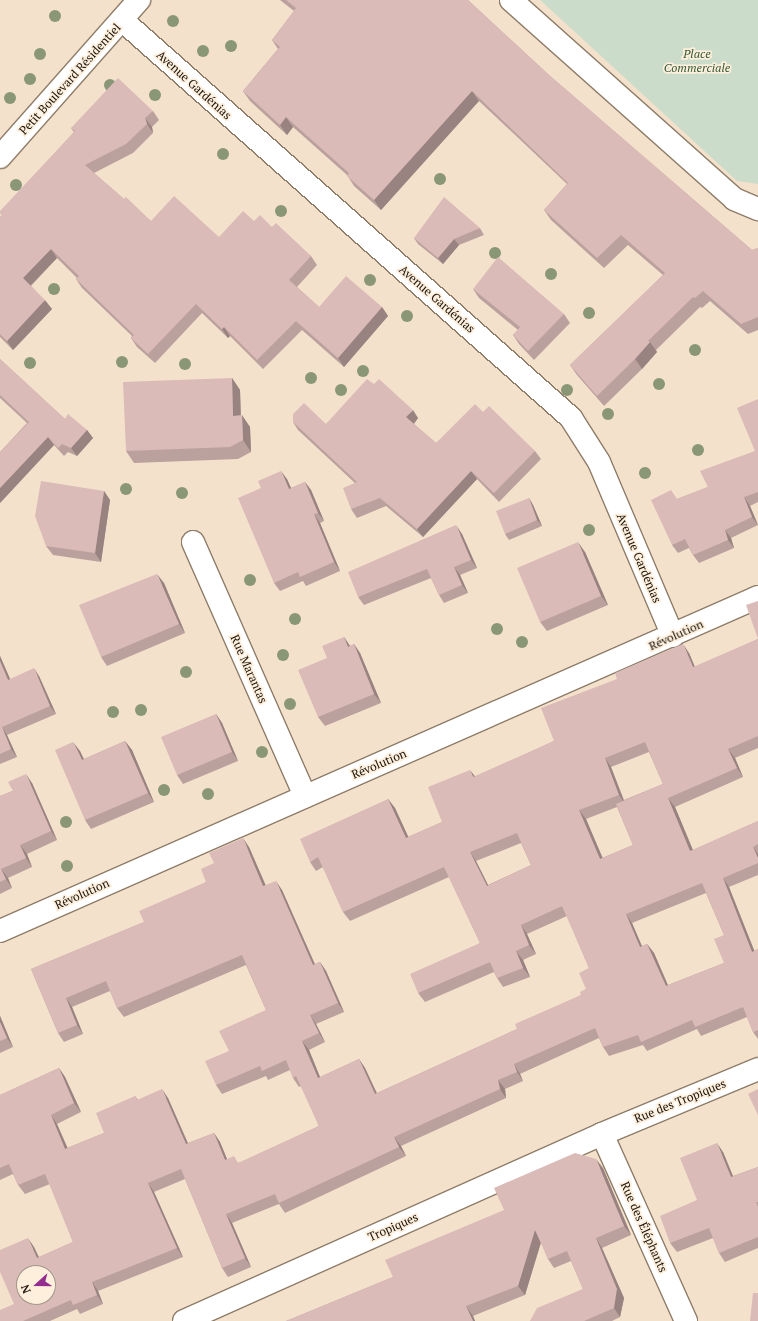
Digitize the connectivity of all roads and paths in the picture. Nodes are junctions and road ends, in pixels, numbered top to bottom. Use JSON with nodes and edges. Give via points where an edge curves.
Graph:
{"nodes":[{"id":1,"x":139,"y":0,"type":"edge"},
{"id":2,"x":511,"y":0,"type":"edge"},
{"id":3,"x":122,"y":20,"type":"junction"},
{"id":4,"x":0,"y":157,"type":"edge"},
{"id":5,"x":758,"y":209,"type":"edge"},
{"id":6,"x":193,"y":542,"type":"dead end"},
{"id":7,"x":758,"y":597,"type":"edge"},
{"id":8,"x":673,"y":636,"type":"junction"},
{"id":9,"x":305,"y":796,"type":"junction"},
{"id":10,"x":0,"y":931,"type":"edge"},
{"id":11,"x":758,"y":1069,"type":"edge"},
{"id":12,"x":602,"y":1134,"type":"junction"},
{"id":13,"x":184,"y":1321,"type":"edge"},
{"id":14,"x":686,"y":1321,"type":"edge"}],
"edges":[{"from":1,"to":3,"type":"street","name":"Petit Boulevard Résidentiel"},
{"from":2,"to":5,"type":"street","via":[[734,199]]},
{"from":3,"to":4,"type":"street","name":"Petit Boulevard Résidentiel"},
{"from":3,"to":8,"type":"street","name":"Avenue Gardénias","via":[[571,418],[599,462]]},
{"from":6,"to":9,"type":"street","name":"Rue Marantas"},
{"from":7,"to":8,"type":"street","name":"Révolution"},
{"from":8,"to":9,"type":"street","name":"Révolution"},
{"from":9,"to":10,"type":"street","name":"Révolution"},
{"from":11,"to":12,"type":"street","name":"Rue des Tropiques"},
{"from":12,"to":13,"type":"street","name":"Tropiques"},
{"from":12,"to":14,"type":"street","name":"Rue des Éléphants"}]}
